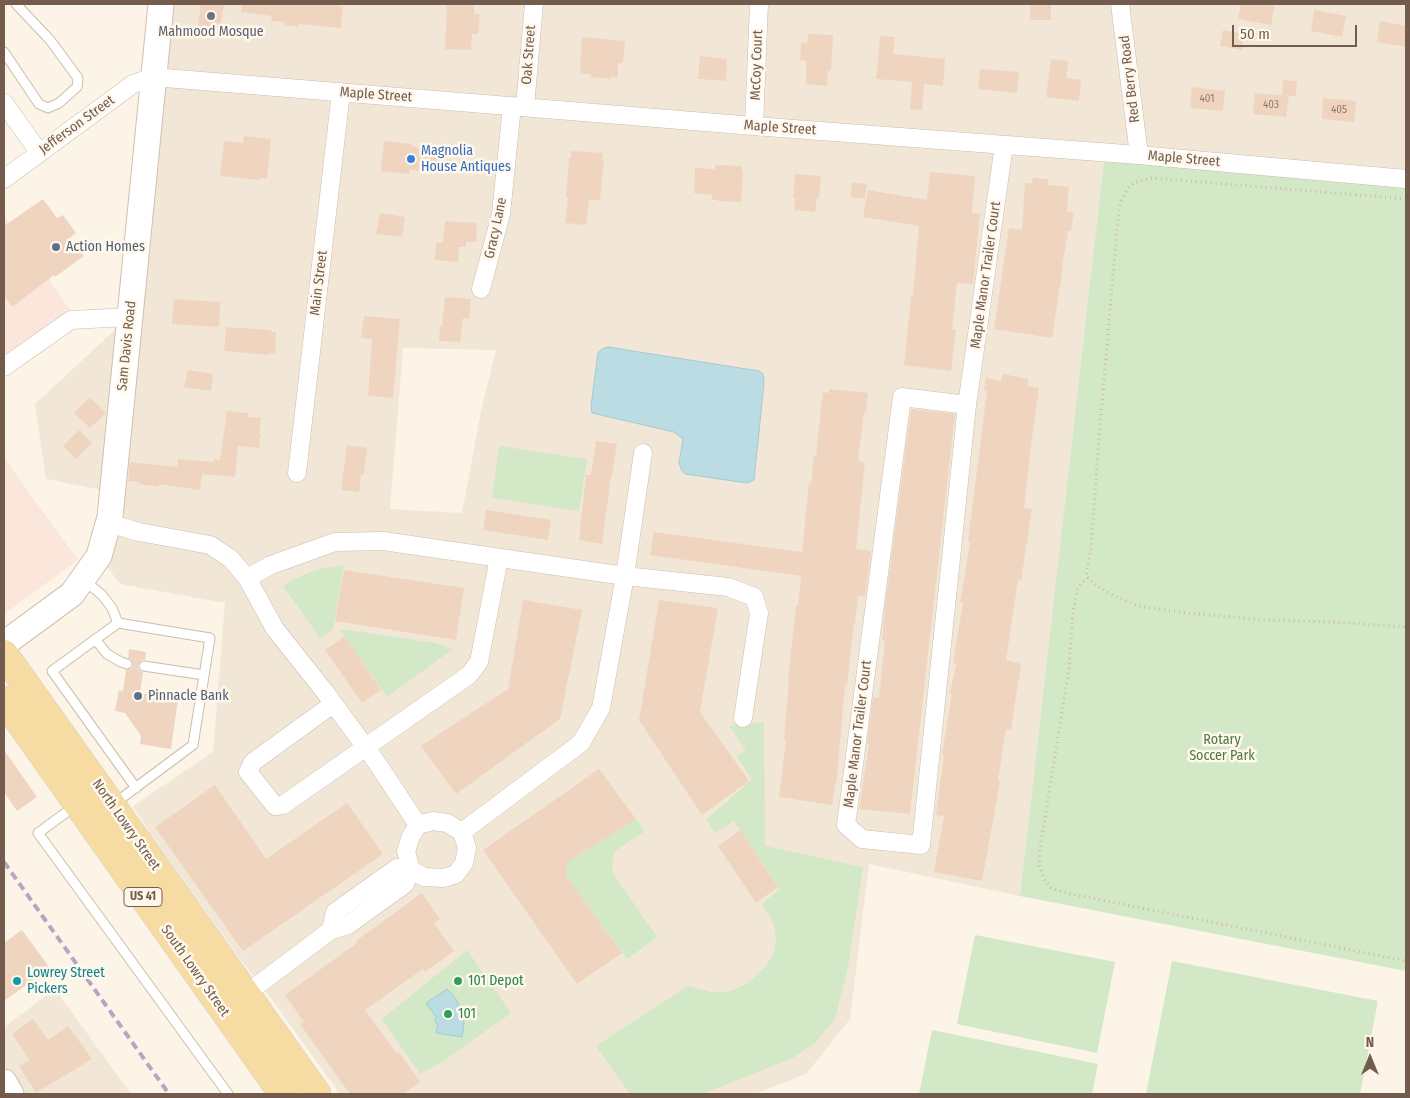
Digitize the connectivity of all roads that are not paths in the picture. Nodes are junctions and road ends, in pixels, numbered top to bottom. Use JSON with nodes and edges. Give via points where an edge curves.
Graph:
{"nodes":[{"id":1,"x":16,"y":4,"type":"edge"},
{"id":2,"x":161,"y":4,"type":"edge"},
{"id":3,"x":534,"y":4,"type":"edge"},
{"id":4,"x":759,"y":4,"type":"edge"},
{"id":5,"x":1120,"y":4,"type":"edge"},
{"id":6,"x":4,"y":52,"type":"edge"},
{"id":7,"x":153,"y":77,"type":"junction"},
{"id":8,"x":341,"y":92,"type":"junction"},
{"id":9,"x":4,"y":103,"type":"edge"},
{"id":10,"x":519,"y":107,"type":"junction"},
{"id":11,"x":754,"y":126,"type":"junction"},
{"id":12,"x":1004,"y":145,"type":"junction"},
{"id":13,"x":39,"y":152,"type":"junction"},
{"id":14,"x":1139,"y":155,"type":"junction"},
{"id":15,"x":4,"y":179,"type":"edge"},
{"id":16,"x":1406,"y":179,"type":"edge"},
{"id":17,"x":481,"y":289,"type":"dead end"},
{"id":18,"x":130,"y":317,"type":"junction"},
{"id":19,"x":4,"y":366,"type":"edge"},
{"id":20,"x":967,"y":405,"type":"junction"},
{"id":21,"x":643,"y":453,"type":"dead end"},
{"id":22,"x":297,"y":473,"type":"dead end"},
{"id":23,"x":108,"y":523,"type":"junction"},
{"id":24,"x":499,"y":558,"type":"junction"},
{"id":25,"x":625,"y":576,"type":"junction"},
{"id":26,"x":247,"y":578,"type":"junction"},
{"id":27,"x":83,"y":579,"type":"junction"},
{"id":28,"x":118,"y":623,"type":"junction"},
{"id":29,"x":95,"y":640,"type":"junction"},
{"id":30,"x":4,"y":644,"type":"edge"},
{"id":31,"x":4,"y":654,"type":"edge"},
{"id":32,"x":127,"y":664,"type":"dead end"},
{"id":33,"x":144,"y":666,"type":"dead end"},
{"id":34,"x":204,"y":675,"type":"junction"},
{"id":35,"x":4,"y":700,"type":"edge"},
{"id":36,"x":333,"y":704,"type":"junction"},
{"id":37,"x":743,"y":718,"type":"dead end"},
{"id":38,"x":365,"y":747,"type":"junction"},
{"id":39,"x":136,"y":788,"type":"junction"},
{"id":40,"x":78,"y":805,"type":"junction"},
{"id":41,"x":112,"y":806,"type":"junction"},
{"id":42,"x":418,"y":825,"type":"junction"},
{"id":43,"x":462,"y":832,"type":"junction"},
{"id":44,"x":410,"y":871,"type":"junction"},
{"id":45,"x":246,"y":994,"type":"junction"},
{"id":46,"x":224,"y":1010,"type":"junction"},
{"id":47,"x":4,"y":1082,"type":"edge"},
{"id":48,"x":11,"y":1094,"type":"edge"},
{"id":49,"x":228,"y":1094,"type":"edge"},
{"id":50,"x":283,"y":1094,"type":"edge"},
{"id":51,"x":317,"y":1094,"type":"edge"}],
"edges":[{"from":1,"to":6,"type":"lane","via":[[50,40],[78,78],[77,88],[48,108],[39,104]]},
{"from":2,"to":7,"type":"street","name":"Sam Davis Road"},
{"from":3,"to":10,"type":"street","name":"Oak Street"},
{"from":4,"to":11,"type":"street","name":"McCoy Court"},
{"from":5,"to":14,"type":"street","name":"Red Berry Road"},
{"from":7,"to":8,"type":"street","name":"Maple Street"},
{"from":7,"to":13,"type":"street","name":"Jefferson Street","via":[[133,84]]},
{"from":7,"to":18,"type":"street","name":"Sam Davis Road"},
{"from":8,"to":10,"type":"street","name":"Maple Street"},
{"from":8,"to":22,"type":"street","name":"Main Street"},
{"from":9,"to":13,"type":"street"},
{"from":10,"to":11,"type":"street","name":"Maple Street"},
{"from":10,"to":17,"type":"street","name":"Gracy Lane","via":[[501,214]]},
{"from":11,"to":12,"type":"street","name":"Maple Street"},
{"from":12,"to":14,"type":"street","name":"Maple Street"},
{"from":12,"to":20,"type":"street","name":"Maple Manor Trailer Court"},
{"from":13,"to":15,"type":"street","name":"Jefferson Street"},
{"from":14,"to":16,"type":"street","name":"Maple Street"},
{"from":18,"to":19,"type":"street","via":[[71,320]]},
{"from":18,"to":23,"type":"street","name":"Sam Davis Road"},
{"from":20,"to":20,"type":"street","name":"Maple Manor Trailer Court","via":[[921,845],[862,839],[846,825],[902,397]]},
{"from":21,"to":25,"type":"street"},
{"from":23,"to":26,"type":"street","via":[[210,545],[231,559]]},
{"from":23,"to":27,"type":"street","name":"Sam Davis Road","via":[[99,556]]},
{"from":24,"to":25,"type":"street"},
{"from":24,"to":26,"type":"street","via":[[383,541],[335,542],[270,565]]},
{"from":24,"to":38,"type":"street","via":[[479,662],[468,675]]},
{"from":25,"to":37,"type":"street","via":[[728,587],[754,597],[759,613]]},
{"from":25,"to":43,"type":"street","via":[[601,708],[581,743]]},
{"from":26,"to":36,"type":"street","via":[[275,629]]},
{"from":27,"to":28,"type":"lane","via":[[102,595]]},
{"from":27,"to":30,"type":"street","name":"Sam Davis Road","via":[[72,594]]},
{"from":28,"to":29,"type":"lane"},
{"from":28,"to":34,"type":"lane","via":[[210,638]]},
{"from":29,"to":32,"type":"lane","via":[[107,654]]},
{"from":29,"to":39,"type":"lane","via":[[52,671]]},
{"from":31,"to":41,"type":"main road","name":"North Lowry Street","number":"US 41"},
{"from":33,"to":34,"type":"lane"},
{"from":34,"to":39,"type":"lane","via":[[193,745]]},
{"from":35,"to":40,"type":"main road","name":"South Lowry Street","number":"US 41"},
{"from":36,"to":38,"type":"street"},
{"from":36,"to":38,"type":"street","via":[[253,762],[248,772],[275,806],[283,805]]},
{"from":38,"to":42,"type":"street"},
{"from":39,"to":41,"type":"lane"},
{"from":40,"to":46,"type":"main road","name":"South Lowry Street","number":"US 41"},
{"from":40,"to":49,"type":"lane","via":[[38,833]]},
{"from":41,"to":45,"type":"main road","name":"North Lowry Street","number":"US 41"},
{"from":42,"to":43,"type":"street","via":[[433,821],[447,823]]},
{"from":42,"to":44,"type":"street","via":[[406,851]]},
{"from":43,"to":44,"type":"street","via":[[467,848],[464,863],[456,874],[444,878],[424,877]]},
{"from":44,"to":45,"type":"street","via":[[406,884],[348,925],[331,930]]},
{"from":45,"to":46,"type":"street"},
{"from":45,"to":51,"type":"main road","name":"North Lowry Street","number":"US 41"},
{"from":46,"to":50,"type":"main road","name":"South Lowry Street","number":"US 41"},
{"from":47,"to":48,"type":"street"}]}
